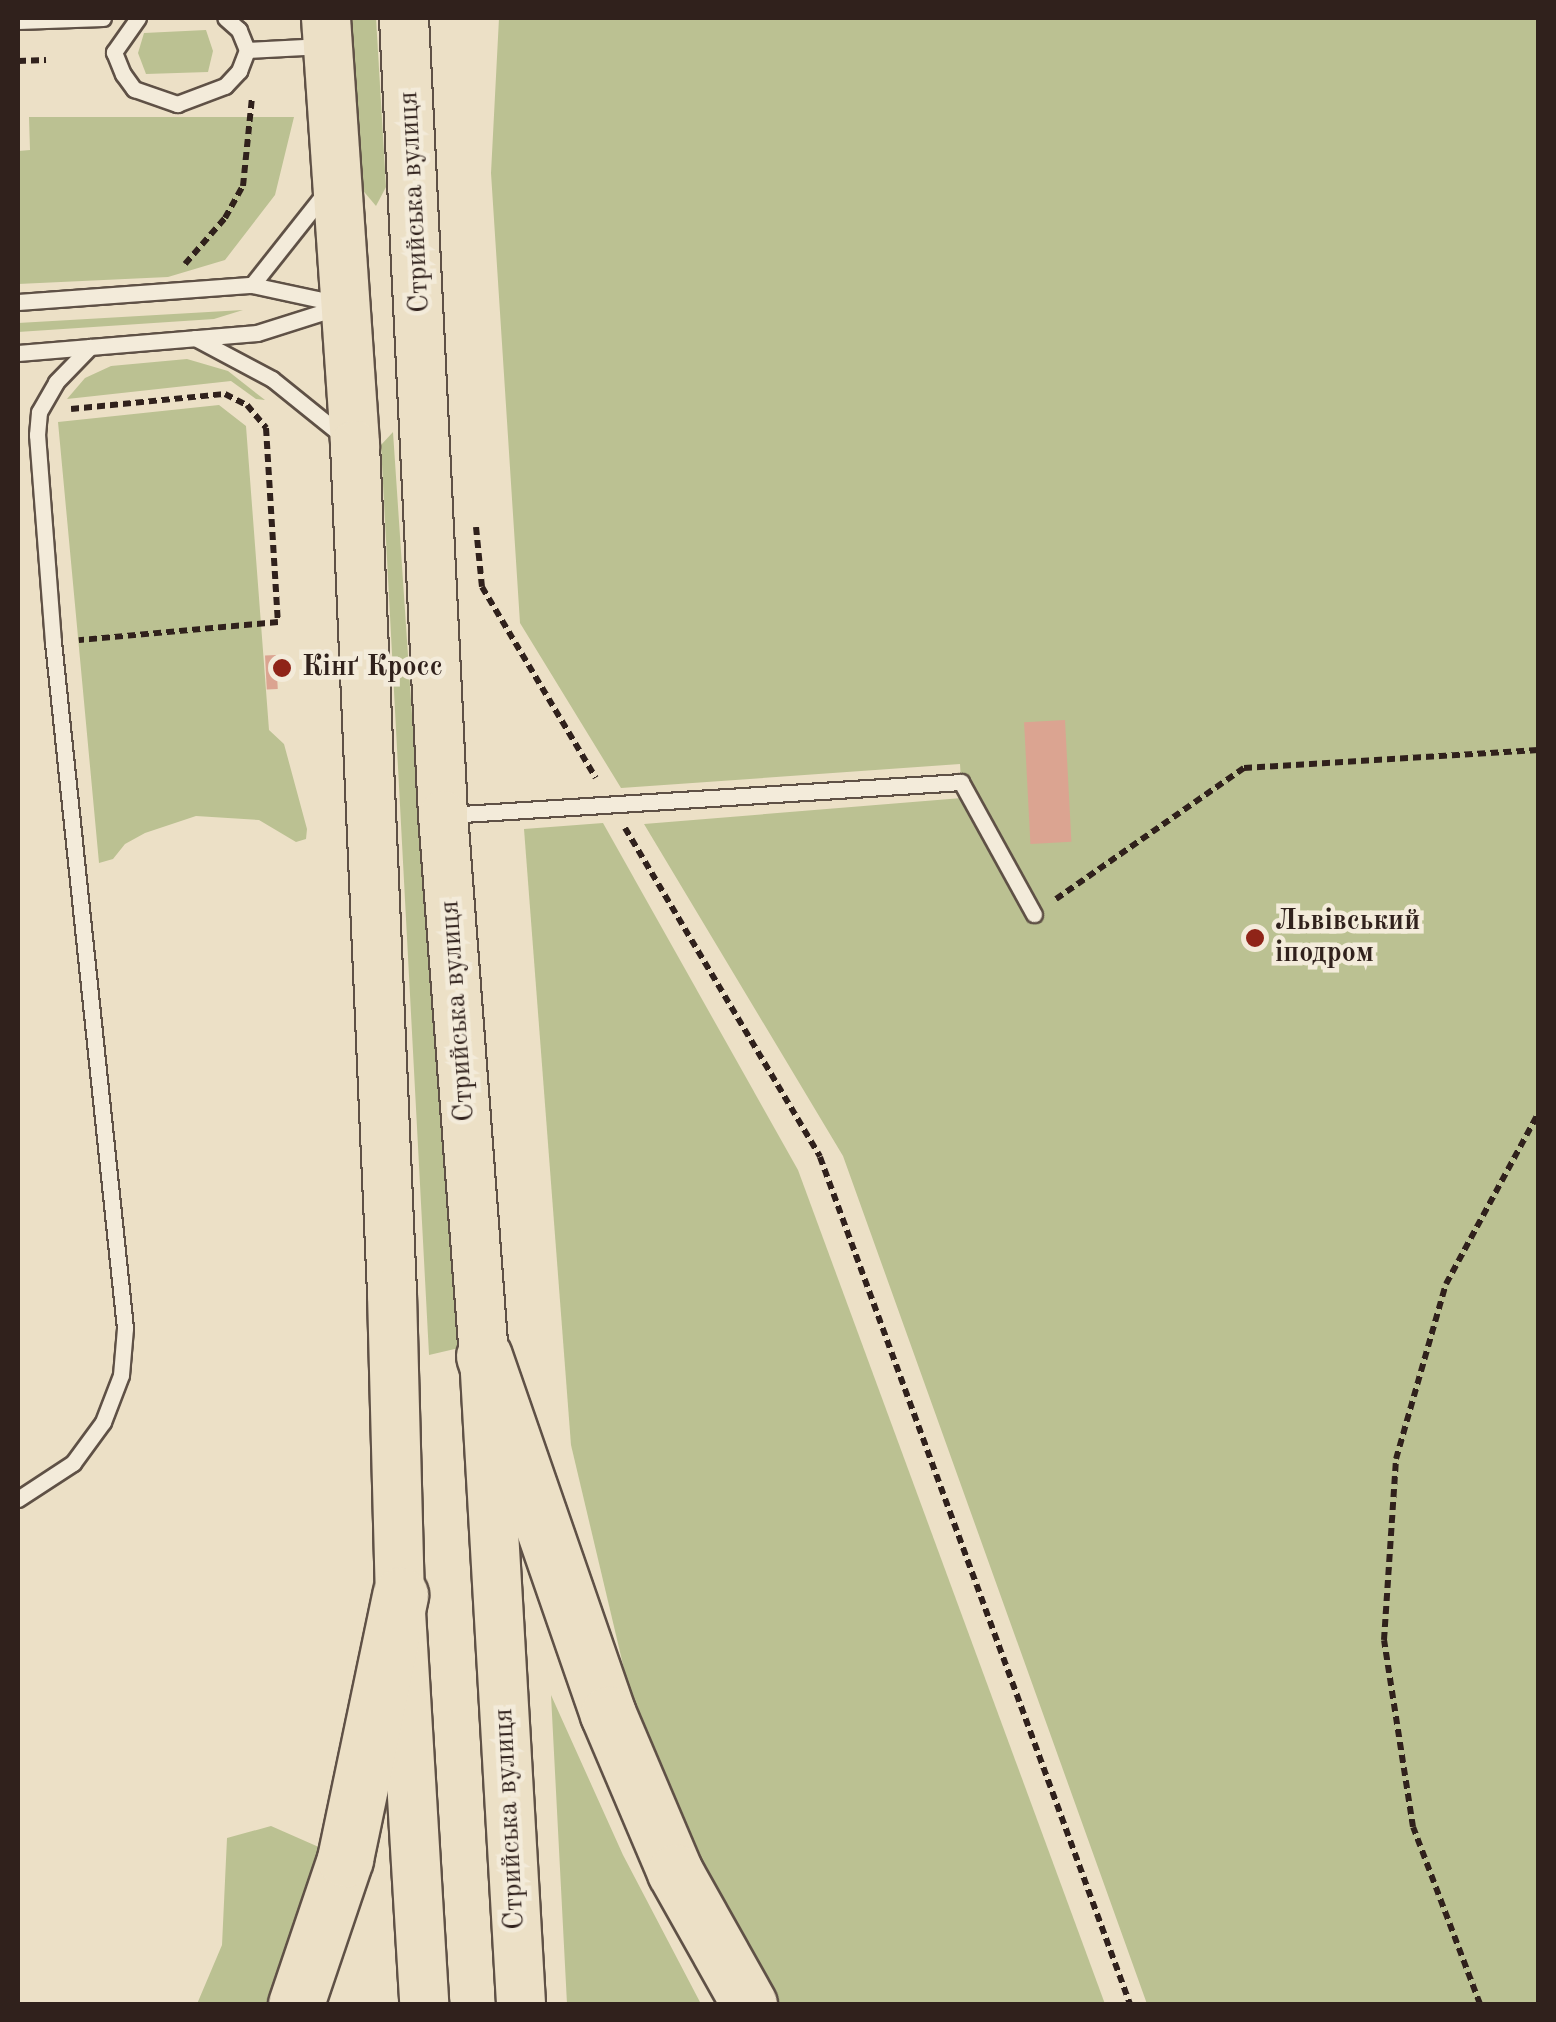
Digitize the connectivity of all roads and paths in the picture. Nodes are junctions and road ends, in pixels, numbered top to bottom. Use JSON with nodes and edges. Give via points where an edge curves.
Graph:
{"nodes":[{"id":1,"x":102,"y":18,"type":"edge"},
{"id":2,"x":138,"y":18,"type":"edge"},
{"id":3,"x":225,"y":18,"type":"edge"},
{"id":4,"x":404,"y":18,"type":"edge"},
{"id":5,"x":18,"y":21,"type":"edge"},
{"id":6,"x":326,"y":32,"type":"edge"},
{"id":7,"x":252,"y":49,"type":"junction"},
{"id":8,"x":46,"y":60,"type":"dead end"},
{"id":9,"x":18,"y":61,"type":"edge"},
{"id":10,"x":336,"y":178,"type":"junction"},
{"id":11,"x":181,"y":268,"type":"dead end"},
{"id":12,"x":252,"y":285,"type":"junction"},
{"id":13,"x":18,"y":302,"type":"edge"},
{"id":14,"x":421,"y":302,"type":"junction"},
{"id":15,"x":345,"y":305,"type":"junction"},
{"id":16,"x":195,"y":338,"type":"junction"},
{"id":17,"x":90,"y":346,"type":"junction"},
{"id":18,"x":18,"y":352,"type":"edge"},
{"id":19,"x":62,"y":410,"type":"dead end"},
{"id":20,"x":355,"y":446,"type":"junction"},
{"id":21,"x":474,"y":508,"type":"dead end"},
{"id":22,"x":53,"y":642,"type":"junction"},
{"id":23,"x":1538,"y":750,"type":"edge"},
{"id":24,"x":613,"y":806,"type":"junction"},
{"id":25,"x":444,"y":815,"type":"junction"},
{"id":26,"x":1034,"y":914,"type":"joint"},
{"id":27,"x":1538,"y":1114,"type":"edge"},
{"id":28,"x":484,"y":1356,"type":"junction"},
{"id":29,"x":18,"y":1499,"type":"edge"},
{"id":30,"x":400,"y":1595,"type":"junction"},
{"id":31,"x":296,"y":2004,"type":"edge"},
{"id":32,"x":424,"y":2004,"type":"edge"},
{"id":33,"x":520,"y":2004,"type":"edge"},
{"id":34,"x":749,"y":2004,"type":"edge"},
{"id":35,"x":1130,"y":2004,"type":"edge"},
{"id":36,"x":1480,"y":2004,"type":"edge"}],
"edges":[{"from":1,"to":5,"type":"lane"},
{"from":2,"to":7,"type":"lane","via":[[114,52],[134,89],[154,99],[177,104],[226,86]]},
{"from":3,"to":7,"type":"lane"},
{"from":4,"to":14,"type":"main road","name":"Стрийська вулиця"},
{"from":6,"to":7,"type":"lane"},
{"from":6,"to":10,"type":"main road"},
{"from":7,"to":11,"type":"path","via":[[244,186]]},
{"from":8,"to":9,"type":"path"},
{"from":10,"to":12,"type":"lane"},
{"from":10,"to":15,"type":"main road"},
{"from":12,"to":13,"type":"lane"},
{"from":12,"to":15,"type":"lane"},
{"from":14,"to":15,"type":"main road"},
{"from":14,"to":25,"type":"main road","name":"Стрийська вулиця"},
{"from":15,"to":16,"type":"lane","via":[[257,333]]},
{"from":15,"to":20,"type":"main road"},
{"from":16,"to":17,"type":"lane"},
{"from":16,"to":20,"type":"lane","via":[[272,379]]},
{"from":17,"to":18,"type":"lane"},
{"from":17,"to":22,"type":"lane","via":[[39,412]]},
{"from":19,"to":22,"type":"path","via":[[224,394],[247,405],[266,428],[278,622]]},
{"from":20,"to":30,"type":"main road"},
{"from":21,"to":24,"type":"path","via":[[482,587]]},
{"from":22,"to":29,"type":"lane","via":[[125,1328],[121,1375],[103,1422],[73,1464]]},
{"from":23,"to":26,"type":"path","via":[[1244,768]]},
{"from":24,"to":25,"type":"lane"},
{"from":24,"to":26,"type":"lane","via":[[961,782]]},
{"from":24,"to":35,"type":"path","via":[[820,1157]]},
{"from":25,"to":28,"type":"main road","name":"Стрийська вулиця"},
{"from":27,"to":36,"type":"path","via":[[1446,1284],[1396,1460],[1385,1622],[1412,1827]]},
{"from":28,"to":33,"type":"main road","name":"Стрийська вулиця"},
{"from":28,"to":34,"type":"highway","via":[[608,1714],[674,1872]]},
{"from":30,"to":31,"type":"highway","via":[[344,1860]]},
{"from":30,"to":32,"type":"main road"}]}
